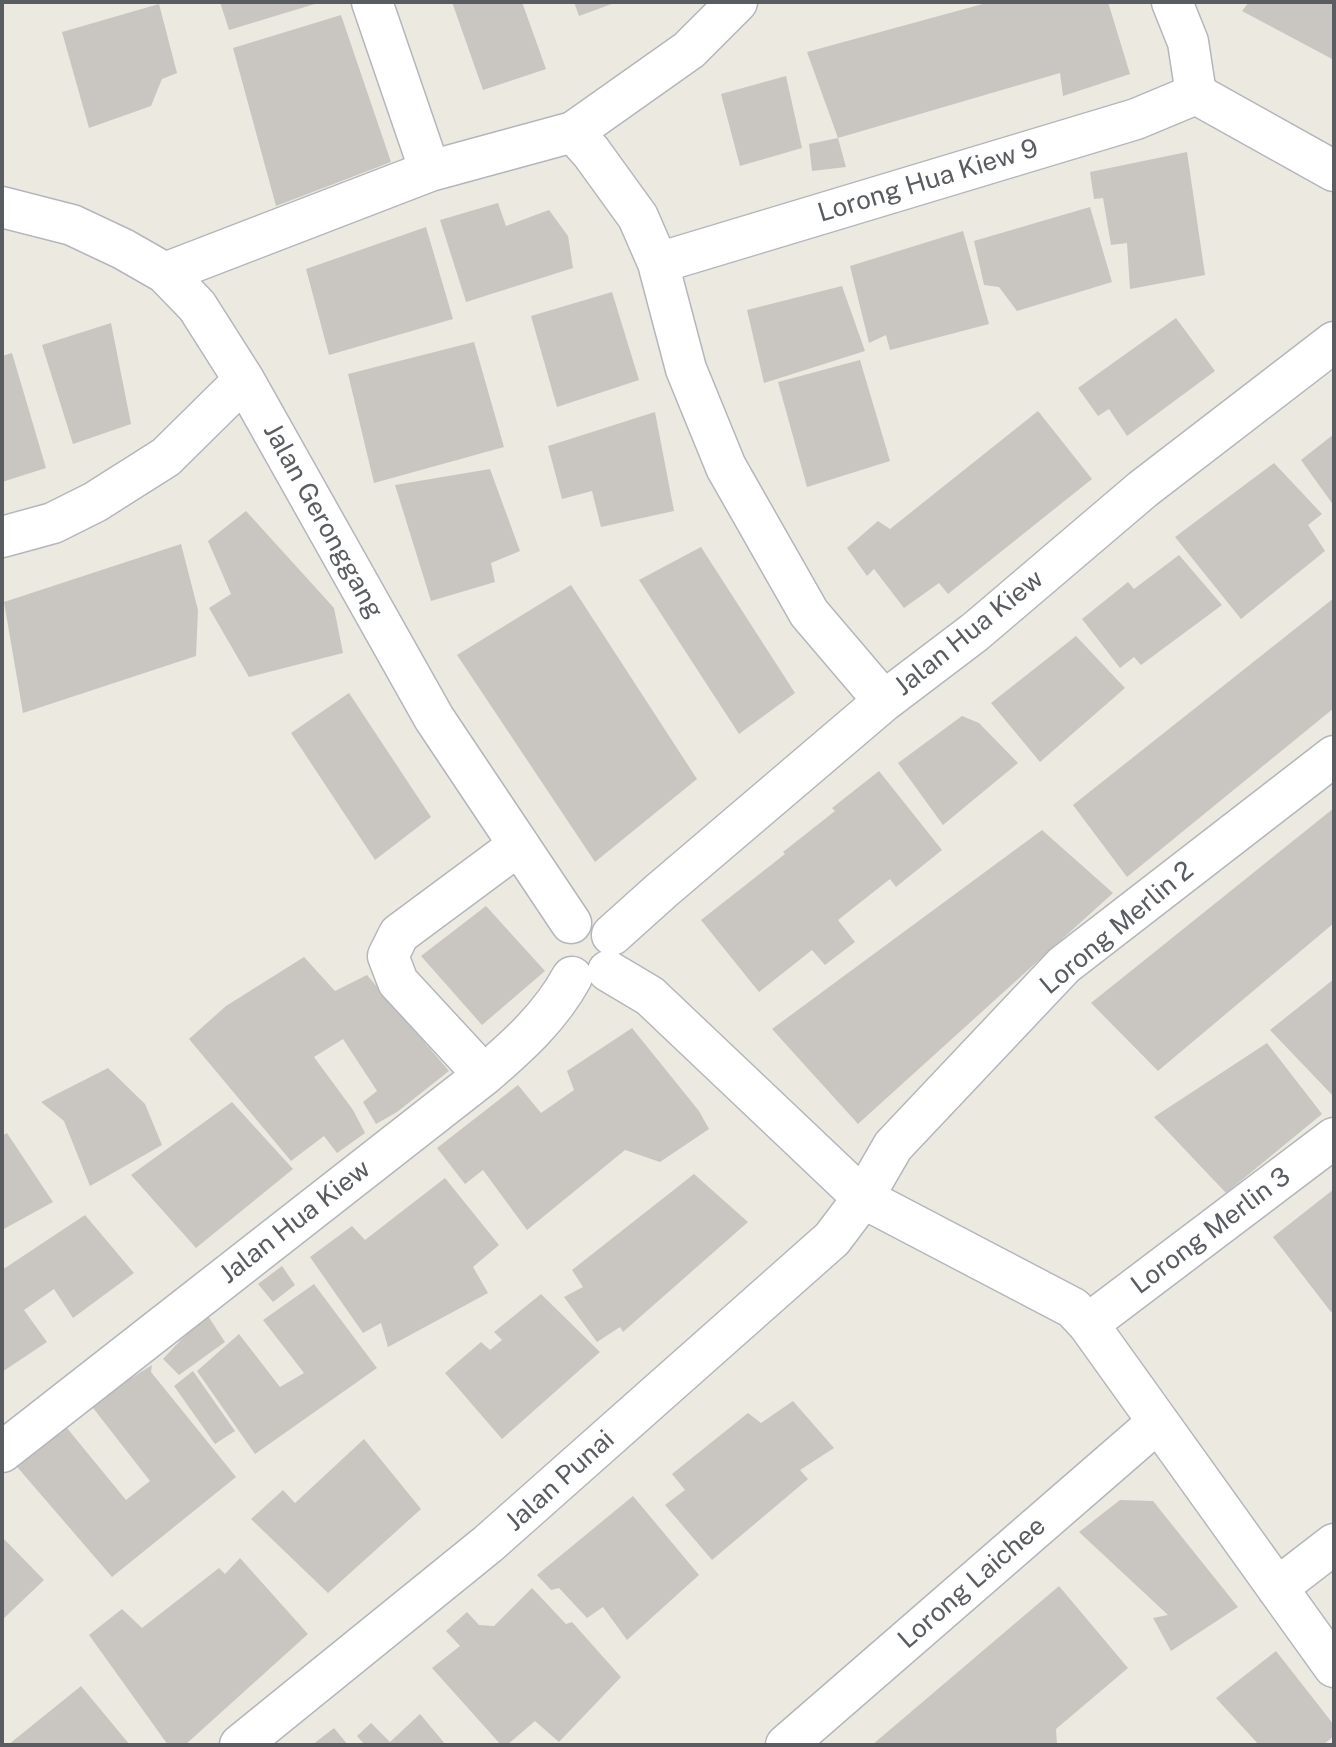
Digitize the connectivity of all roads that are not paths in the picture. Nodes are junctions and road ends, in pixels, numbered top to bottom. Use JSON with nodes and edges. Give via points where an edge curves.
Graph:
{"nodes":[{"id":1,"x":372,"y":2,"type":"edge"},
{"id":2,"x":737,"y":2,"type":"edge"},
{"id":3,"x":1172,"y":2,"type":"edge"},
{"id":4,"x":1196,"y":94,"type":"junction"},
{"id":5,"x":573,"y":132,"type":"junction"},
{"id":6,"x":430,"y":171,"type":"junction"},
{"id":7,"x":1334,"y":171,"type":"edge"},
{"id":8,"x":2,"y":207,"type":"edge"},
{"id":9,"x":658,"y":263,"type":"junction"},
{"id":10,"x":165,"y":273,"type":"junction"},
{"id":11,"x":1334,"y":342,"type":"edge"},
{"id":12,"x":244,"y":380,"type":"junction"},
{"id":13,"x":2,"y":537,"type":"edge"},
{"id":14,"x":884,"y":701,"type":"junction"},
{"id":15,"x":1334,"y":756,"type":"edge"},
{"id":16,"x":519,"y":845,"type":"junction"},
{"id":17,"x":571,"y":923,"type":"junction"},
{"id":18,"x":597,"y":961,"type":"junction"},
{"id":19,"x":484,"y":1075,"type":"junction"},
{"id":20,"x":1334,"y":1138,"type":"edge"},
{"id":21,"x":863,"y":1198,"type":"junction"},
{"id":22,"x":1088,"y":1324,"type":"junction"},
{"id":23,"x":1158,"y":1422,"type":"junction"},
{"id":24,"x":2,"y":1452,"type":"edge"},
{"id":25,"x":1334,"y":1544,"type":"edge"},
{"id":26,"x":1277,"y":1588,"type":"junction"},
{"id":27,"x":1334,"y":1667,"type":"edge"},
{"id":28,"x":240,"y":1745,"type":"edge"},
{"id":29,"x":786,"y":1745,"type":"edge"}],
"edges":[{"from":1,"to":6,"type":"street"},
{"from":2,"to":5,"type":"street","via":[[689,50]]},
{"from":3,"to":4,"type":"street","via":[[1188,42]]},
{"from":4,"to":7,"type":"street"},
{"from":4,"to":9,"type":"street","name":"Lorong Hua Kiew 9","via":[[1136,119]]},
{"from":5,"to":6,"type":"street"},
{"from":5,"to":9,"type":"street","via":[[638,217]]},
{"from":6,"to":10,"type":"street"},
{"from":8,"to":10,"type":"street","name":"Jalan Geronggang","via":[[72,225]]},
{"from":9,"to":14,"type":"street","via":[[686,369],[726,467],[809,613]]},
{"from":10,"to":12,"type":"street","name":"Jalan Geronggang","via":[[197,306]]},
{"from":11,"to":14,"type":"street","name":"Jalan Hua Kiew","via":[[1143,489],[975,632]]},
{"from":12,"to":13,"type":"street","via":[[166,457],[53,523]]},
{"from":12,"to":16,"type":"street","name":"Jalan Geronggang","via":[[434,718]]},
{"from":14,"to":18,"type":"street","name":"Jalan Hua Kiew","via":[[661,891]]},
{"from":15,"to":21,"type":"street","name":"Lorong Merlin 2","via":[[1064,965],[893,1146]]},
{"from":16,"to":17,"type":"street","name":"Jalan Geronggang"},
{"from":16,"to":19,"type":"street","via":[[399,934],[388,956],[398,982]]},
{"from":17,"to":18,"type":"street","via":[[599,922]]},
{"from":17,"to":18,"type":"street","via":[[557,937],[555,956],[564,972]]},
{"from":18,"to":19,"type":"street","name":"Jalan Hua Kiew","via":[[528,1037]]},
{"from":18,"to":21,"type":"street","via":[[650,996]]},
{"from":19,"to":24,"type":"street","name":"Jalan Hua Kiew"},
{"from":20,"to":22,"type":"street","name":"Lorong Merlin 3"},
{"from":21,"to":22,"type":"street","via":[[1054,1296]]},
{"from":21,"to":28,"type":"street","name":"Jalan Punai","via":[[832,1239],[488,1544]]},
{"from":22,"to":23,"type":"street"},
{"from":23,"to":26,"type":"street"},
{"from":23,"to":29,"type":"street","name":"Lorong Laichee"},
{"from":25,"to":26,"type":"street"},
{"from":26,"to":27,"type":"street"}]}
